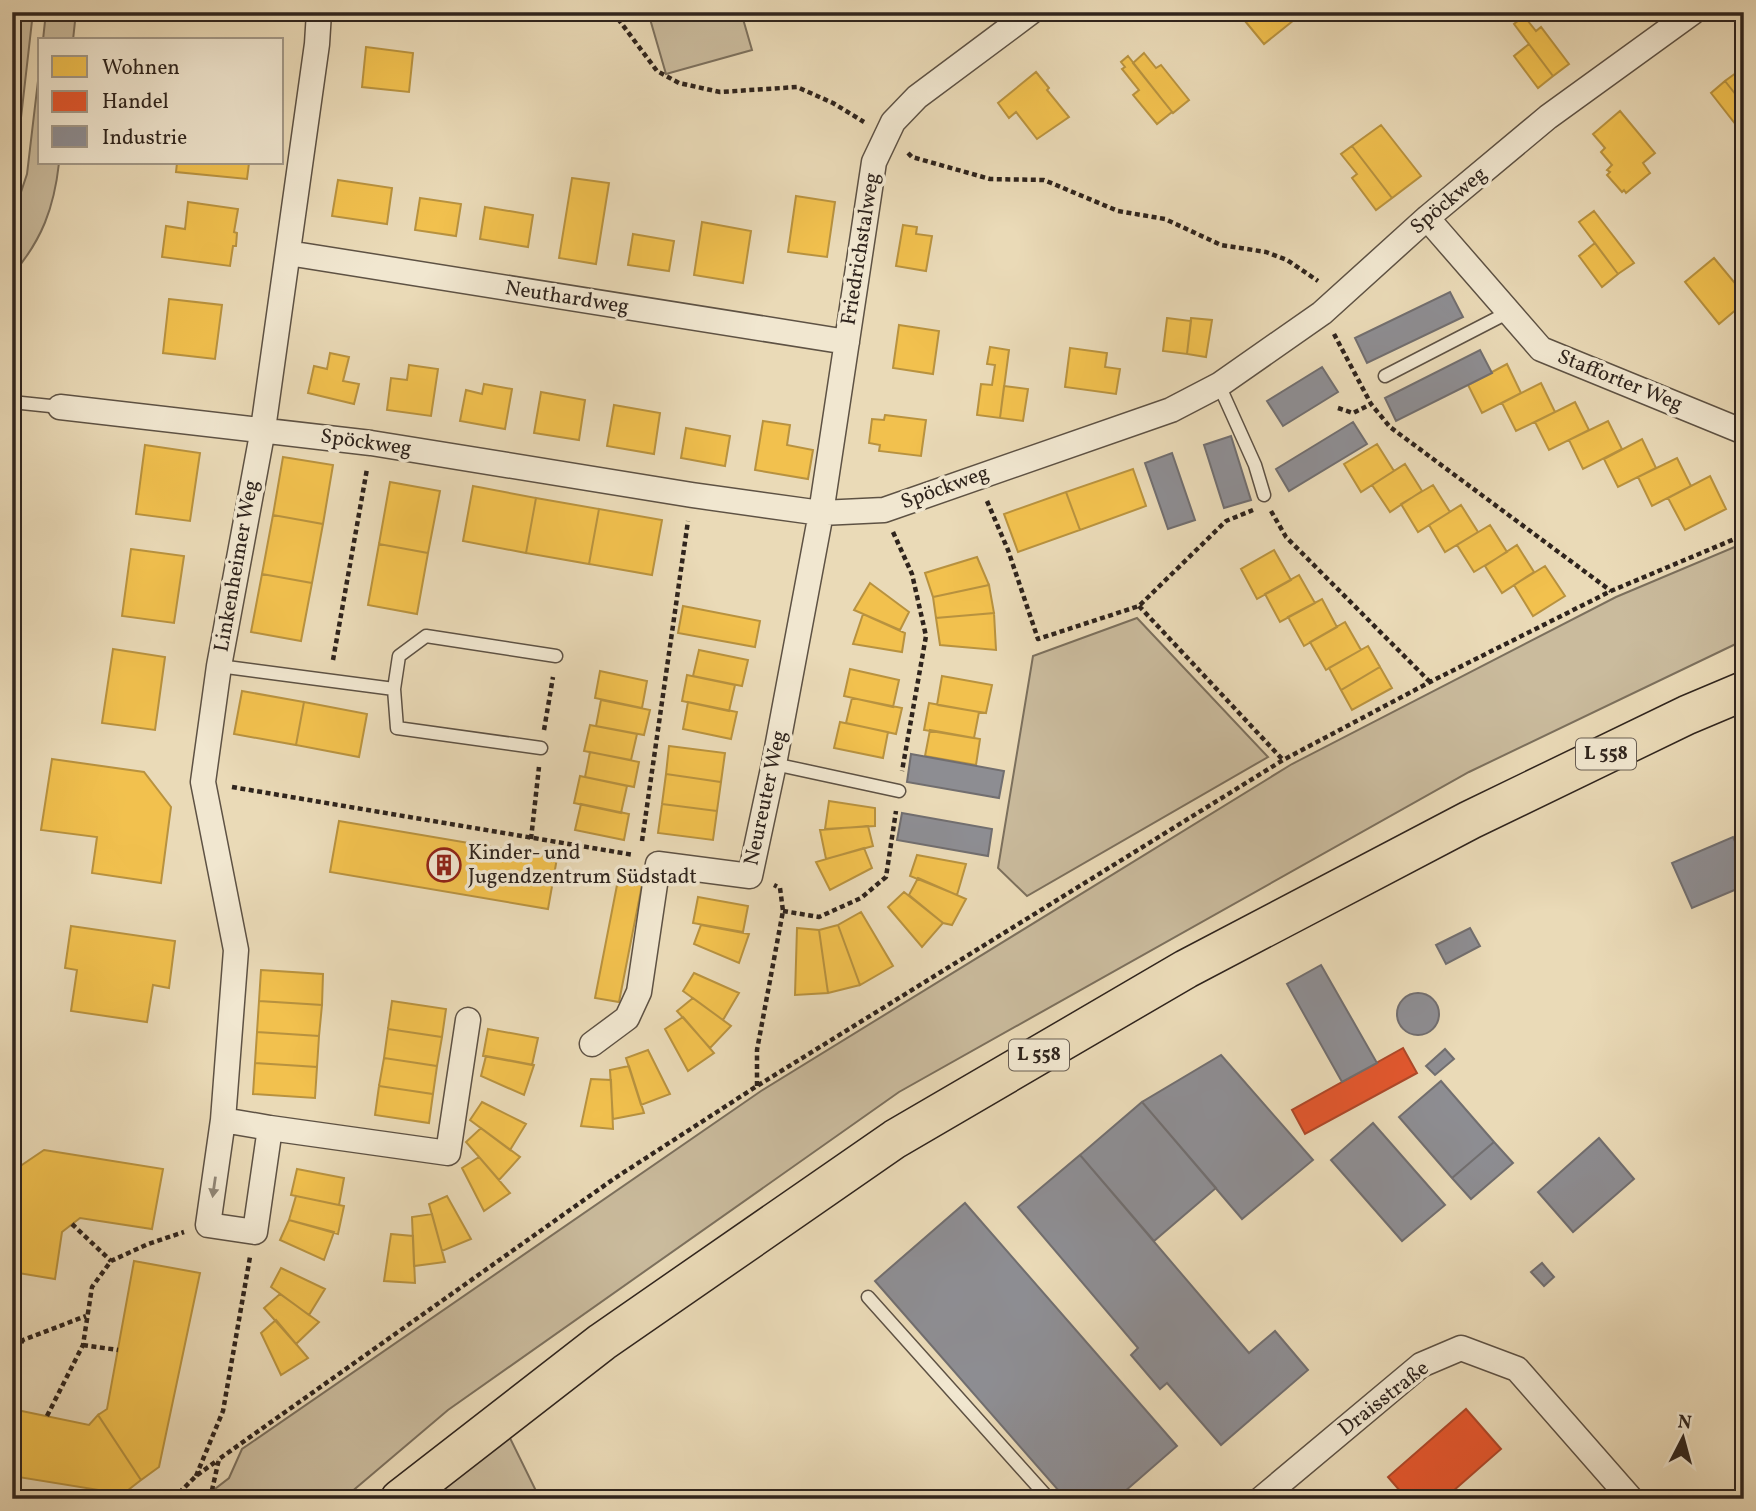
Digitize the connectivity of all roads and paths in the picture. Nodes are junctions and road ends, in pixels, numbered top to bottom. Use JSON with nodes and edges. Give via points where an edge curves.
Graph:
{"nodes":[{"id":1,"x":319,"y":12,"type":"edge"},
{"id":2,"x":613,"y":12,"type":"edge"},
{"id":3,"x":1031,"y":12,"type":"edge"},
{"id":4,"x":1693,"y":12,"type":"edge"},
{"id":5,"x":887,"y":135,"type":"junction"},
{"id":6,"x":1426,"y":218,"type":"junction"},
{"id":7,"x":288,"y":253,"type":"junction"},
{"id":8,"x":1329,"y":306,"type":"junction"},
{"id":9,"x":1509,"y":312,"type":"junction"},
{"id":10,"x":847,"y":342,"type":"junction"},
{"id":11,"x":1385,"y":376,"type":"dead end"},
{"id":12,"x":1219,"y":385,"type":"junction"},
{"id":13,"x":12,"y":402,"type":"edge"},
{"id":14,"x":1371,"y":404,"type":"junction"},
{"id":15,"x":60,"y":407,"type":"joint"},
{"id":16,"x":1338,"y":408,"type":"dead end"},
{"id":17,"x":263,"y":429,"type":"junction"},
{"id":18,"x":1744,"y":432,"type":"edge"},
{"id":19,"x":371,"y":443,"type":"junction"},
{"id":20,"x":976,"y":477,"type":"junction"},
{"id":21,"x":692,"y":495,"type":"junction"},
{"id":22,"x":1266,"y":499,"type":"junction"},
{"id":23,"x":884,"y":510,"type":"junction"},
{"id":24,"x":821,"y":513,"type":"junction"},
{"id":25,"x":1744,"y":535,"type":"edge"},
{"id":26,"x":1611,"y":591,"type":"junction"},
{"id":27,"x":1139,"y":606,"type":"junction"},
{"id":28,"x":556,"y":656,"type":"dead end"},
{"id":29,"x":219,"y":666,"type":"junction"},
{"id":30,"x":330,"y":681,"type":"junction"},
{"id":31,"x":1430,"y":682,"type":"junction"},
{"id":32,"x":394,"y":689,"type":"junction"},
{"id":33,"x":1744,"y":691,"type":"edge"},
{"id":34,"x":541,"y":748,"type":"dead end"},
{"id":35,"x":1283,"y":760,"type":"junction"},
{"id":36,"x":774,"y":764,"type":"junction"},
{"id":37,"x":203,"y":782,"type":"junction"},
{"id":38,"x":899,"y":790,"type":"junction"},
{"id":39,"x":642,"y":843,"type":"dead end"},
{"id":40,"x":640,"y":856,"type":"dead end"},
{"id":41,"x":750,"y":876,"type":"junction"},
{"id":42,"x":783,"y":911,"type":"junction"},
{"id":43,"x":468,"y":1020,"type":"dead end"},
{"id":44,"x":592,"y":1044,"type":"dead end"},
{"id":45,"x":757,"y":1086,"type":"junction"},
{"id":46,"x":223,"y":1119,"type":"junction"},
{"id":47,"x":270,"y":1128,"type":"junction"},
{"id":48,"x":72,"y":1224,"type":"dead end"},
{"id":49,"x":208,"y":1225,"type":"junction"},
{"id":50,"x":255,"y":1232,"type":"junction"},
{"id":51,"x":111,"y":1261,"type":"junction"},
{"id":52,"x":868,"y":1297,"type":"dead end"},
{"id":53,"x":87,"y":1315,"type":"junction"},
{"id":54,"x":83,"y":1345,"type":"junction"},
{"id":55,"x":118,"y":1350,"type":"dead end"},
{"id":56,"x":12,"y":1357,"type":"edge"},
{"id":57,"x":47,"y":1416,"type":"dead end"},
{"id":58,"x":219,"y":1459,"type":"junction"},
{"id":59,"x":196,"y":1476,"type":"junction"},
{"id":60,"x":173,"y":1499,"type":"edge"},
{"id":61,"x":209,"y":1499,"type":"edge"},
{"id":62,"x":400,"y":1499,"type":"edge"},
{"id":63,"x":1048,"y":1499,"type":"edge"},
{"id":64,"x":1261,"y":1499,"type":"edge"},
{"id":65,"x":1631,"y":1499,"type":"edge"}],
"edges":[{"from":1,"to":7,"type":"street","name":"Linkenheimer Weg"},
{"from":2,"to":5,"type":"path","via":[[657,71],[679,83],[720,92],[797,88]]},
{"from":3,"to":5,"type":"street","name":"Friedrichstalweg","via":[[917,97]]},
{"from":4,"to":6,"type":"street","name":"Spöckweg","via":[[1549,117]]},
{"from":5,"to":8,"type":"path","via":[[912,157],[990,179],[1044,180],[1118,211],[1165,219],[1221,245],[1266,252],[1317,280]]},
{"from":5,"to":10,"type":"street","name":"Friedrichstalweg","via":[[874,162]]},
{"from":6,"to":8,"type":"street","name":"Spöckweg"},
{"from":6,"to":9,"type":"street","name":"Stafforter Weg"},
{"from":7,"to":10,"type":"street","name":"Neuthardweg"},
{"from":7,"to":17,"type":"street","name":"Linkenheimer Weg"},
{"from":8,"to":12,"type":"street","name":"Spöckweg"},
{"from":8,"to":14,"type":"path"},
{"from":9,"to":11,"type":"lane"},
{"from":9,"to":18,"type":"street","name":"Stafforter Weg","via":[[1541,349]]},
{"from":10,"to":24,"type":"street","name":"Friedrichstalweg"},
{"from":12,"to":20,"type":"street","name":"Spöckweg","via":[[1171,410]]},
{"from":12,"to":22,"type":"lane"},
{"from":13,"to":15,"type":"lane"},
{"from":14,"to":16,"type":"path","via":[[1353,413]]},
{"from":14,"to":26,"type":"path","via":[[1390,427]]},
{"from":15,"to":17,"type":"street","name":"Spöckweg"},
{"from":17,"to":19,"type":"street","name":"Spöckweg"},
{"from":17,"to":29,"type":"street","name":"Linkenheimer Weg"},
{"from":19,"to":21,"type":"street","name":"Spöckweg"},
{"from":19,"to":30,"type":"path"},
{"from":20,"to":23,"type":"street","name":"Spöckweg"},
{"from":20,"to":27,"type":"path","via":[[1008,550],[1038,639]]},
{"from":21,"to":24,"type":"street","name":"Spöckweg"},
{"from":21,"to":39,"type":"path"},
{"from":22,"to":27,"type":"path","via":[[1226,521]]},
{"from":22,"to":31,"type":"path","via":[[1286,537]]},
{"from":23,"to":24,"type":"street","name":"Spöckweg"},
{"from":23,"to":38,"type":"path","via":[[912,574],[926,636]]},
{"from":24,"to":36,"type":"street","name":"Neureuter Weg"},
{"from":25,"to":26,"type":"path"},
{"from":26,"to":31,"type":"path"},
{"from":27,"to":35,"type":"path"},
{"from":28,"to":32,"type":"lane","via":[[426,636],[399,656]]},
{"from":29,"to":30,"type":"lane"},
{"from":29,"to":37,"type":"street","name":"Linkenheimer Weg"},
{"from":30,"to":32,"type":"lane"},
{"from":31,"to":35,"type":"path"},
{"from":32,"to":34,"type":"lane","via":[[397,728]]},
{"from":33,"to":62,"type":"main road","number":"L 558","via":[[1470,820],[1186,969],[895,1139],[602,1342]]},
{"from":35,"to":45,"type":"path"},
{"from":36,"to":38,"type":"lane"},
{"from":36,"to":41,"type":"street","name":"Neureuter Weg"},
{"from":37,"to":40,"type":"path"},
{"from":37,"to":46,"type":"street","name":"Linkenheimer Weg","via":[[236,950]]},
{"from":38,"to":42,"type":"path","via":[[886,877],[861,898],[819,917]]},
{"from":41,"to":42,"type":"path","via":[[780,888]]},
{"from":41,"to":44,"type":"street","name":"Neureuter Weg","via":[[658,864],[639,992],[627,1018]]},
{"from":42,"to":45,"type":"path","via":[[757,1050]]},
{"from":43,"to":47,"type":"street","via":[[448,1153]]},
{"from":45,"to":58,"type":"path","via":[[615,1178]]},
{"from":46,"to":47,"type":"street"},
{"from":46,"to":49,"type":"street","name":"Linkenheimer Weg","one_way":true},
{"from":47,"to":50,"type":"street"},
{"from":48,"to":51,"type":"path"},
{"from":49,"to":50,"type":"street"},
{"from":49,"to":51,"type":"path"},
{"from":50,"to":59,"type":"path","via":[[223,1410]]},
{"from":51,"to":53,"type":"path","via":[[92,1287]]},
{"from":52,"to":63,"type":"lane"},
{"from":53,"to":54,"type":"path"},
{"from":53,"to":56,"type":"path","via":[[23,1340]]},
{"from":54,"to":55,"type":"path"},
{"from":54,"to":57,"type":"path"},
{"from":58,"to":59,"type":"path"},
{"from":58,"to":61,"type":"path"},
{"from":59,"to":60,"type":"path"},
{"from":64,"to":65,"type":"street","name":"Draisstraße","via":[[1422,1365],[1461,1348],[1517,1369]]}]}
